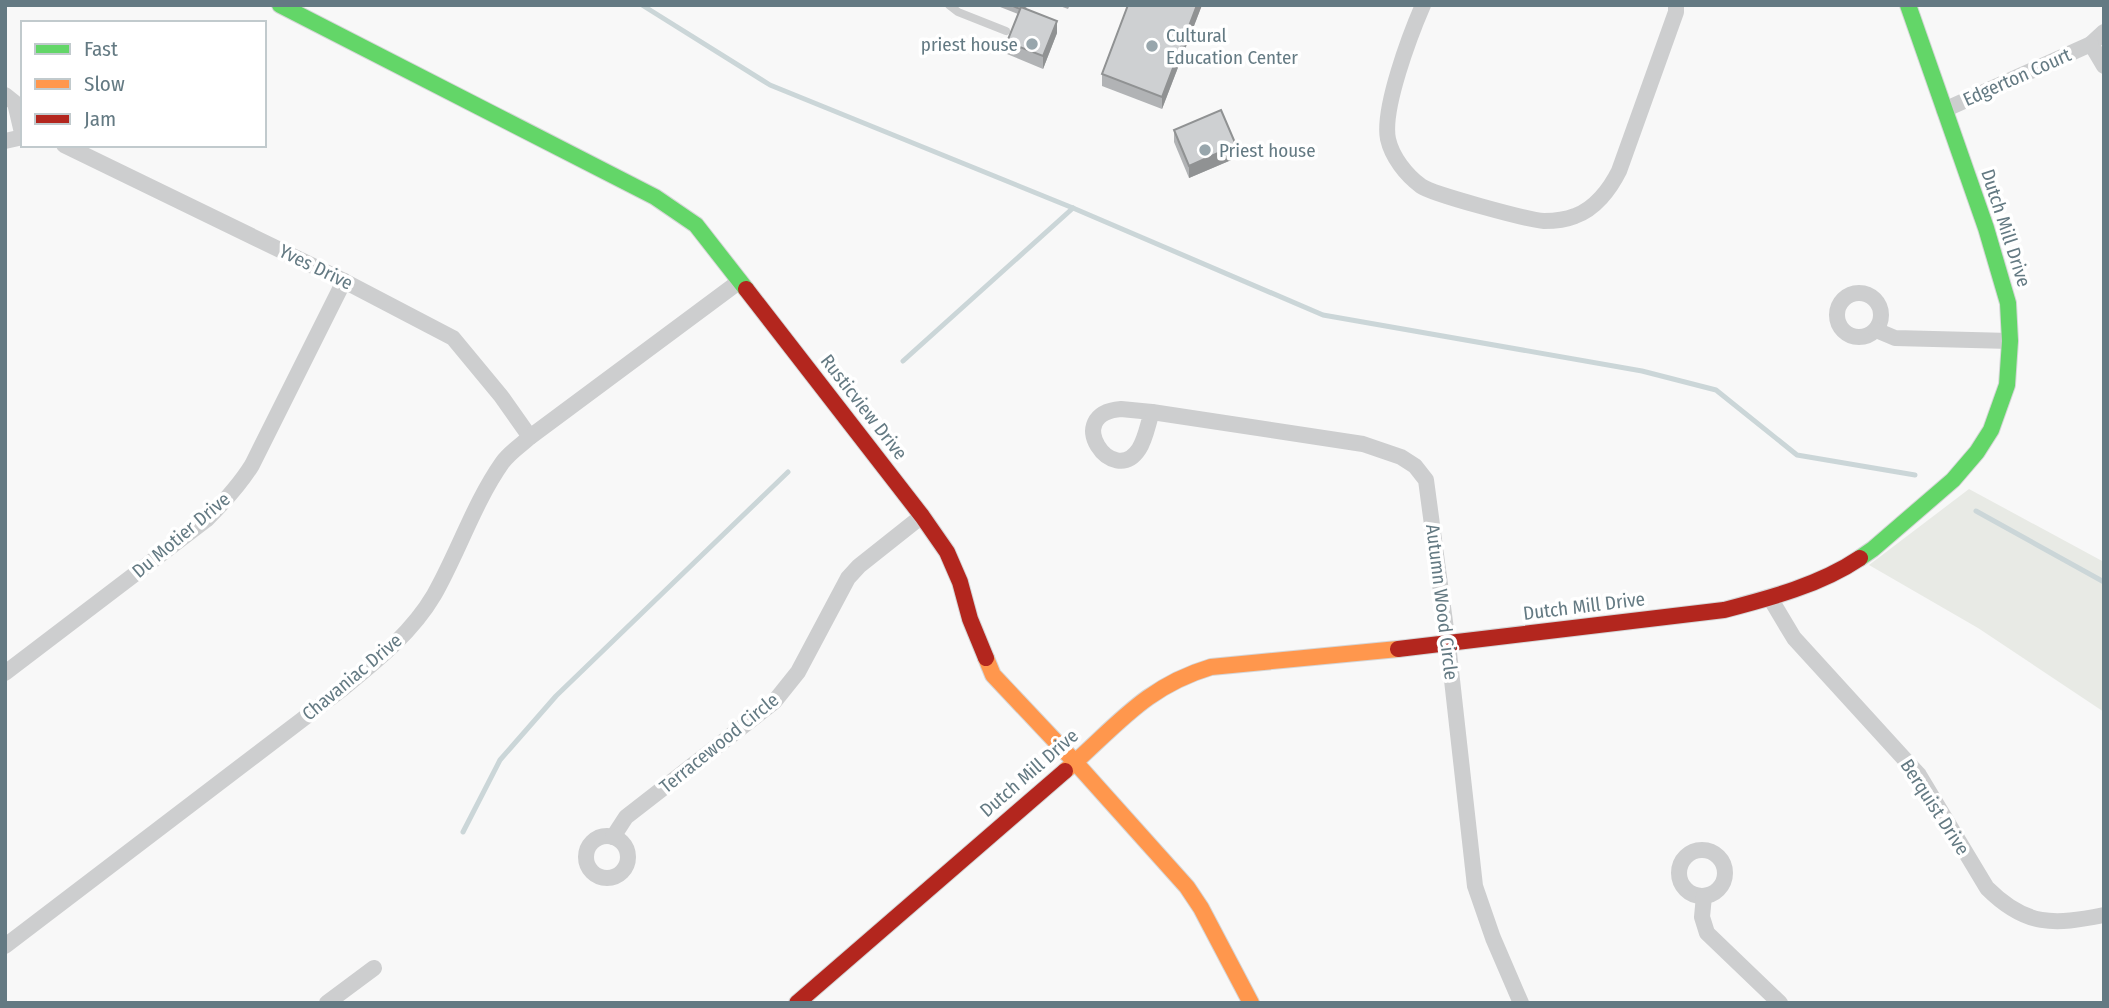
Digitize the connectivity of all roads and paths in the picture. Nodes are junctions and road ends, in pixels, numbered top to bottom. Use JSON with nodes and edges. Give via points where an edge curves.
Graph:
{"nodes":[{"id":1,"x":280,"y":5,"type":"edge"},
{"id":2,"x":949,"y":5,"type":"edge"},
{"id":3,"x":1423,"y":5,"type":"edge"},
{"id":4,"x":1676,"y":5,"type":"edge"},
{"id":5,"x":1908,"y":5,"type":"edge"},
{"id":6,"x":1006,"y":31,"type":"dead end"},
{"id":7,"x":2104,"y":32,"type":"edge"},
{"id":8,"x":2091,"y":44,"type":"junction"},
{"id":9,"x":2104,"y":66,"type":"edge"},
{"id":10,"x":5,"y":95,"type":"edge"},
{"id":11,"x":1944,"y":110,"type":"junction"},
{"id":12,"x":15,"y":139,"type":"edge"},
{"id":13,"x":68,"y":147,"type":"edge"},
{"id":14,"x":345,"y":281,"type":"junction"},
{"id":15,"x":740,"y":281,"type":"junction"},
{"id":16,"x":1876,"y":330,"type":"dead end"},
{"id":17,"x":2010,"y":341,"type":"junction"},
{"id":18,"x":1152,"y":412,"type":"dead end"},
{"id":19,"x":530,"y":437,"type":"junction"},
{"id":20,"x":922,"y":516,"type":"junction"},
{"id":21,"x":1770,"y":598,"type":"junction"},
{"id":22,"x":1448,"y":644,"type":"junction"},
{"id":23,"x":5,"y":673,"type":"edge"},
{"id":24,"x":1075,"y":762,"type":"junction"},
{"id":25,"x":613,"y":836,"type":"dead end"},
{"id":26,"x":1704,"y":896,"type":"dead end"},
{"id":27,"x":2104,"y":915,"type":"edge"},
{"id":28,"x":5,"y":946,"type":"edge"},
{"id":29,"x":374,"y":968,"type":"dead end"},
{"id":30,"x":327,"y":1003,"type":"edge"},
{"id":31,"x":797,"y":1003,"type":"edge"},
{"id":32,"x":1251,"y":1003,"type":"edge"},
{"id":33,"x":1521,"y":1003,"type":"edge"},
{"id":34,"x":1780,"y":1003,"type":"edge"}],
"edges":[{"from":1,"to":15,"type":"street","name":"Rusticview Drive","via":[[675,209],[696,225]]},
{"from":2,"to":6,"type":"lane"},
{"from":3,"to":4,"type":"street","via":[[1390,107],[1388,139],[1394,156],[1423,188],[1541,221],[1577,216],[1611,189]]},
{"from":5,"to":11,"type":"street","name":"Dutch Mill Drive"},
{"from":7,"to":8,"type":"street","name":"Edgerton Court"},
{"from":8,"to":9,"type":"street","name":"Edgerton Court"},
{"from":8,"to":11,"type":"street","name":"Edgerton Court"},
{"from":10,"to":12,"type":"street","via":[[15,103]]},
{"from":11,"to":17,"type":"street","name":"Dutch Mill Drive","via":[[2008,303]]},
{"from":13,"to":14,"type":"street","name":"Yves Drive"},
{"from":14,"to":19,"type":"street","name":"Yves Drive","via":[[453,338]]},
{"from":14,"to":23,"type":"street","name":"Du Motier Drive","via":[[252,465],[228,499]]},
{"from":15,"to":19,"type":"street","name":"Chavaniac Drive"},
{"from":15,"to":20,"type":"street","name":"Rusticview Drive"},
{"from":16,"to":17,"type":"street","via":[[1895,338]]},
{"from":17,"to":21,"type":"street","name":"Dutch Mill Drive","via":[[2007,385],[1991,430],[1953,480],[1848,566]]},
{"from":18,"to":22,"type":"street","name":"Autumn Wood Circle","via":[[1363,444],[1415,466],[1426,480]]},
{"from":19,"to":28,"type":"street","name":"Chavaniac Drive","via":[[504,460],[433,596],[393,646]]},
{"from":20,"to":24,"type":"street","name":"Rusticview Drive","via":[[947,552],[993,675]]},
{"from":20,"to":25,"type":"street","name":"Terracewood Circle","via":[[848,578],[798,672],[774,702],[626,817]]},
{"from":21,"to":22,"type":"street","name":"Dutch Mill Drive","via":[[1724,610]]},
{"from":21,"to":27,"type":"street","name":"Berquist Drive","via":[[1794,638],[1919,775],[1987,888],[2002,904],[2037,920],[2059,922]]},
{"from":22,"to":24,"type":"street","name":"Dutch Mill Drive","via":[[1212,667],[1187,674],[1139,702]]},
{"from":22,"to":33,"type":"street","name":"Autumn Wood Circle","via":[[1475,886]]},
{"from":24,"to":31,"type":"street","name":"Dutch Mill Drive"},
{"from":24,"to":32,"type":"street","name":"Rusticview Drive","via":[[1187,887]]},
{"from":26,"to":34,"type":"street","via":[[1702,917],[1707,933]]},
{"from":29,"to":30,"type":"street"}]}
